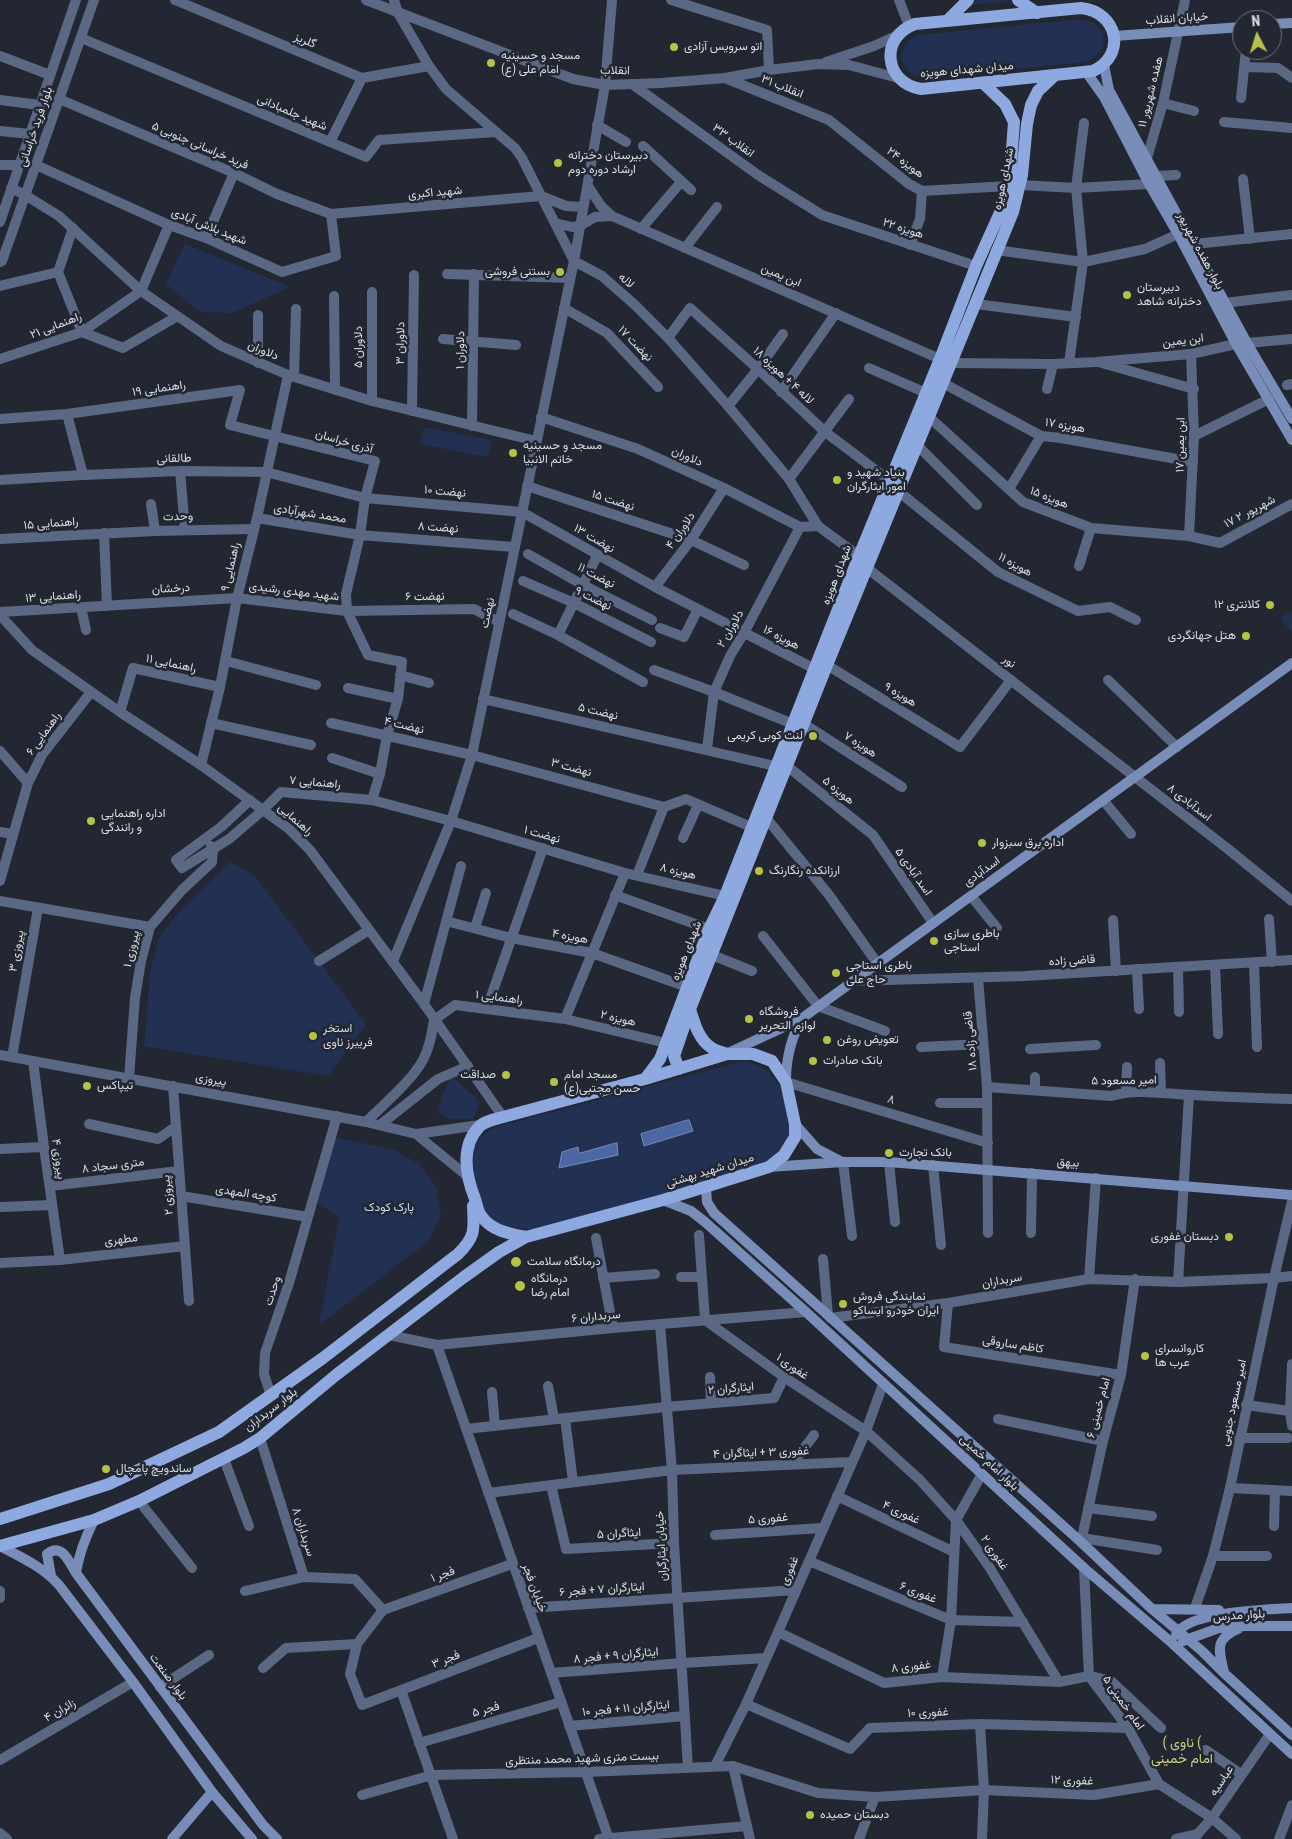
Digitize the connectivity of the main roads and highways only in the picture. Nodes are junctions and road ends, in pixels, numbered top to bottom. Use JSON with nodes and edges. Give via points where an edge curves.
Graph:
{"nodes":[{"id":1,"x":968,"y":0,"type":"edge"},
{"id":2,"x":1018,"y":0,"type":"edge"},
{"id":3,"x":1037,"y":13,"type":"junction"},
{"id":4,"x":947,"y":21,"type":"junction"},
{"id":5,"x":1232,"y":28,"type":"edge"},
{"id":6,"x":1114,"y":36,"type":"junction"},
{"id":7,"x":1104,"y":65,"type":"junction"},
{"id":8,"x":1087,"y":73,"type":"junction"},
{"id":9,"x":1054,"y":76,"type":"junction"},
{"id":10,"x":983,"y":83,"type":"junction"},
{"id":11,"x":1014,"y":186,"type":"junction"},
{"id":12,"x":946,"y":361,"type":"junction"},
{"id":13,"x":1292,"y":420,"type":"edge"},
{"id":14,"x":1292,"y":440,"type":"edge"},
{"id":15,"x":894,"y":486,"type":"junction"},
{"id":16,"x":1292,"y":664,"type":"edge"},
{"id":17,"x":821,"y":667,"type":"junction"},
{"id":18,"x":781,"y":766,"type":"junction"},
{"id":19,"x":690,"y":1010,"type":"junction"},
{"id":20,"x":801,"y":1019,"type":"junction"},
{"id":21,"x":727,"y":1054,"type":"junction"},
{"id":22,"x":674,"y":1056,"type":"junction"},
{"id":23,"x":660,"y":1059,"type":"junction"},
{"id":24,"x":679,"y":1069,"type":"junction"},
{"id":25,"x":645,"y":1079,"type":"junction"},
{"id":26,"x":786,"y":1082,"type":"junction"},
{"id":27,"x":795,"y":1124,"type":"junction"},
{"id":28,"x":843,"y":1162,"type":"junction"},
{"id":29,"x":769,"y":1167,"type":"junction"},
{"id":30,"x":706,"y":1187,"type":"junction"},
{"id":31,"x":472,"y":1191,"type":"junction"},
{"id":32,"x":1292,"y":1194,"type":"edge"},
{"id":33,"x":663,"y":1200,"type":"junction"},
{"id":34,"x":526,"y":1237,"type":"junction"},
{"id":35,"x":767,"y":1261,"type":"junction"},
{"id":36,"x":758,"y":1269,"type":"junction"},
{"id":37,"x":323,"y":1358,"type":"junction"},
{"id":38,"x":336,"y":1375,"type":"junction"},
{"id":39,"x":1049,"y":1514,"type":"junction"},
{"id":40,"x":0,"y":1519,"type":"edge"},
{"id":41,"x":94,"y":1520,"type":"junction"},
{"id":42,"x":1037,"y":1525,"type":"junction"},
{"id":43,"x":0,"y":1546,"type":"edge"},
{"id":44,"x":76,"y":1573,"type":"junction"},
{"id":45,"x":51,"y":1576,"type":"junction"},
{"id":46,"x":1292,"y":1608,"type":"edge"},
{"id":47,"x":1152,"y":1609,"type":"junction"},
{"id":48,"x":1248,"y":1611,"type":"junction"},
{"id":49,"x":1246,"y":1626,"type":"junction"},
{"id":50,"x":1292,"y":1626,"type":"edge"},
{"id":51,"x":1178,"y":1631,"type":"junction"},
{"id":52,"x":1187,"y":1640,"type":"junction"},
{"id":53,"x":1172,"y":1643,"type":"junction"},
{"id":54,"x":1225,"y":1674,"type":"junction"},
{"id":55,"x":1216,"y":1683,"type":"junction"},
{"id":56,"x":1292,"y":1735,"type":"edge"},
{"id":57,"x":1292,"y":1754,"type":"edge"},
{"id":58,"x":212,"y":1792,"type":"junction"},
{"id":59,"x":172,"y":1839,"type":"edge"},
{"id":60,"x":252,"y":1839,"type":"edge"},
{"id":61,"x":277,"y":1839,"type":"edge"}],
"edges":[{"from":1,"to":4,"type":"main road"},
{"from":2,"to":3,"type":"main road"},
{"from":3,"to":4,"type":"main road"},
{"from":3,"to":6,"type":"main road","via":[[1081,8],[1094,11],[1106,18]]},
{"from":4,"to":10,"type":"main road","name":"میدان شهدای هویزه","via":[[915,24],[898,35],[890,53],[898,78],[921,89]]},
{"from":5,"to":6,"type":"main road","name":"خیابان انقلاب"},
{"from":6,"to":7,"type":"main road","via":[[1114,49]]},
{"from":7,"to":8,"type":"main road","name":"میدان شهدای هویزه"},
{"from":7,"to":13,"type":"main road","name":"بلوار هفده شهریور","via":[[1110,90],[1246,343]]},
{"from":8,"to":9,"type":"main road","name":"میدان شهدای هویزه"},
{"from":8,"to":14,"type":"main road","name":"بلوار هفده شهریور","via":[[1104,96],[1236,344]]},
{"from":9,"to":10,"type":"main road","name":"میدان شهدای هویزه"},
{"from":9,"to":11,"type":"main road","name":"شهدای هویزه","via":[[1038,91],[1031,105],[1025,147]]},
{"from":10,"to":11,"type":"main road","name":"شهدای هویزه","via":[[1005,104],[1014,122],[1010,176]]},
{"from":11,"to":12,"type":"main road","name":"شهدای هویزه","via":[[976,266]]},
{"from":11,"to":12,"type":"main road","name":"شهدای هویزه","via":[[1013,212],[976,304]]},
{"from":12,"to":15,"type":"main road","name":"شهدای هویزه","via":[[926,393]]},
{"from":12,"to":15,"type":"main road","name":"شهدای هویزه","via":[[944,383],[918,446]]},
{"from":15,"to":17,"type":"main road","name":"شهدای هویزه","via":[[867,568]]},
{"from":15,"to":17,"type":"main road","name":"شهدای هویزه","via":[[859,556]]},
{"from":16,"to":20,"type":"main road","name":"اسدآبادی"},
{"from":17,"to":18,"type":"main road","name":"شهدای هویزه"},
{"from":18,"to":19,"type":"main road","name":"شهدای هویزه","via":[[767,819]]},
{"from":18,"to":23,"type":"main road","name":"شهدای هویزه","via":[[751,828]]},
{"from":19,"to":21,"type":"main road","via":[[696,1028],[708,1045]]},
{"from":19,"to":22,"type":"main road","name":"شهدای هویزه"},
{"from":20,"to":21,"type":"main road","name":"اسدآبادی"},
{"from":20,"to":26,"type":"main road","via":[[791,1039],[786,1060]]},
{"from":21,"to":24,"type":"main road","name":"میدان شهید بهشتی"},
{"from":21,"to":26,"type":"main road","name":"میدان شهید بهشتی","via":[[753,1054],[772,1061]]},
{"from":22,"to":23,"type":"main road"},
{"from":22,"to":24,"type":"main road"},
{"from":23,"to":25,"type":"main road","name":"شهدای هویزه"},
{"from":24,"to":25,"type":"main road","name":"میدان شهید بهشتی"},
{"from":25,"to":31,"type":"main road","name":"میدان شهید بهشتی","via":[[480,1125],[467,1148],[467,1176]]},
{"from":26,"to":27,"type":"main road","name":"میدان شهید بهشتی"},
{"from":27,"to":28,"type":"main road","via":[[817,1149]]},
{"from":27,"to":29,"type":"main road","name":"میدان شهید بهشتی","via":[[795,1137],[784,1155]]},
{"from":28,"to":29,"type":"main road","name":"بیهق"},
{"from":28,"to":32,"type":"main road","name":"بیهق","via":[[933,1165]]},
{"from":29,"to":30,"type":"main road","name":"میدان شهید بهشتی"},
{"from":30,"to":33,"type":"main road","name":"میدان شهید بهشتی"},
{"from":30,"to":35,"type":"main road","name":"بلوار امام خمینی","via":[[707,1202],[714,1213]]},
{"from":31,"to":34,"type":"main road","name":"میدان شهید بهشتی","via":[[481,1216],[490,1224],[506,1233]]},
{"from":31,"to":37,"type":"main road","name":"بلوار سربداران","via":[[474,1227],[469,1242],[458,1254]]},
{"from":33,"to":34,"type":"main road","name":"میدان شهید بهشتی"},
{"from":33,"to":36,"type":"main road","name":"بلوار امام خمینی","via":[[691,1211]]},
{"from":34,"to":38,"type":"main road","name":"بلوار سربداران","via":[[499,1252]]},
{"from":35,"to":36,"type":"main road"},
{"from":35,"to":39,"type":"main road","name":"بلوار امام خمینی"},
{"from":36,"to":42,"type":"main road","name":"بلوار امام خمینی"},
{"from":37,"to":38,"type":"main road"},
{"from":37,"to":40,"type":"main road","name":"بلوار سربداران","via":[[219,1432],[109,1484]]},
{"from":38,"to":41,"type":"main road","name":"بلوار سربداران","via":[[260,1438],[139,1501]]},
{"from":39,"to":42,"type":"main road"},
{"from":39,"to":47,"type":"main road","name":"بلوار امام خمینی","via":[[1081,1540]]},
{"from":41,"to":43,"type":"main road","name":"بلوار سربداران"},
{"from":41,"to":44,"type":"main road","via":[[83,1540]]},
{"from":42,"to":53,"type":"main road","name":"بلوار امام خمینی"},
{"from":43,"to":45,"type":"main road"},
{"from":44,"to":45,"type":"main road","name":"بلوار صنعت","via":[[64,1554],[52,1550],[47,1554]]},
{"from":44,"to":61,"type":"main road","name":"بلوار صنعت","via":[[263,1825]]},
{"from":45,"to":58,"type":"main road"},
{"from":46,"to":48,"type":"main road","name":"بلوار مدرس"},
{"from":47,"to":48,"type":"main road"},
{"from":47,"to":51,"type":"main road","name":"بلوار امام خمینی"},
{"from":48,"to":51,"type":"main road","name":"بلوار مدرس","via":[[1208,1616]]},
{"from":49,"to":50,"type":"main road","name":"بلوار مدرس"},
{"from":49,"to":52,"type":"main road","name":"بلوار مدرس","via":[[1219,1628]]},
{"from":49,"to":54,"type":"main road","via":[[1231,1632],[1220,1642],[1219,1653]]},
{"from":51,"to":52,"type":"main road","name":"بلوار امام خمینی"},
{"from":51,"to":53,"type":"main road"},
{"from":52,"to":53,"type":"main road","name":"بلوار مدرس"},
{"from":52,"to":54,"type":"main road","name":"بلوار امام خمینی"},
{"from":53,"to":55,"type":"main road","name":"بلوار امام خمینی"},
{"from":54,"to":55,"type":"main road"},
{"from":54,"to":56,"type":"main road","name":"بلوار امام خمینی"},
{"from":55,"to":57,"type":"main road","name":"بلوار امام خمینی"},
{"from":58,"to":59,"type":"main road"},
{"from":58,"to":60,"type":"main road"}]}
